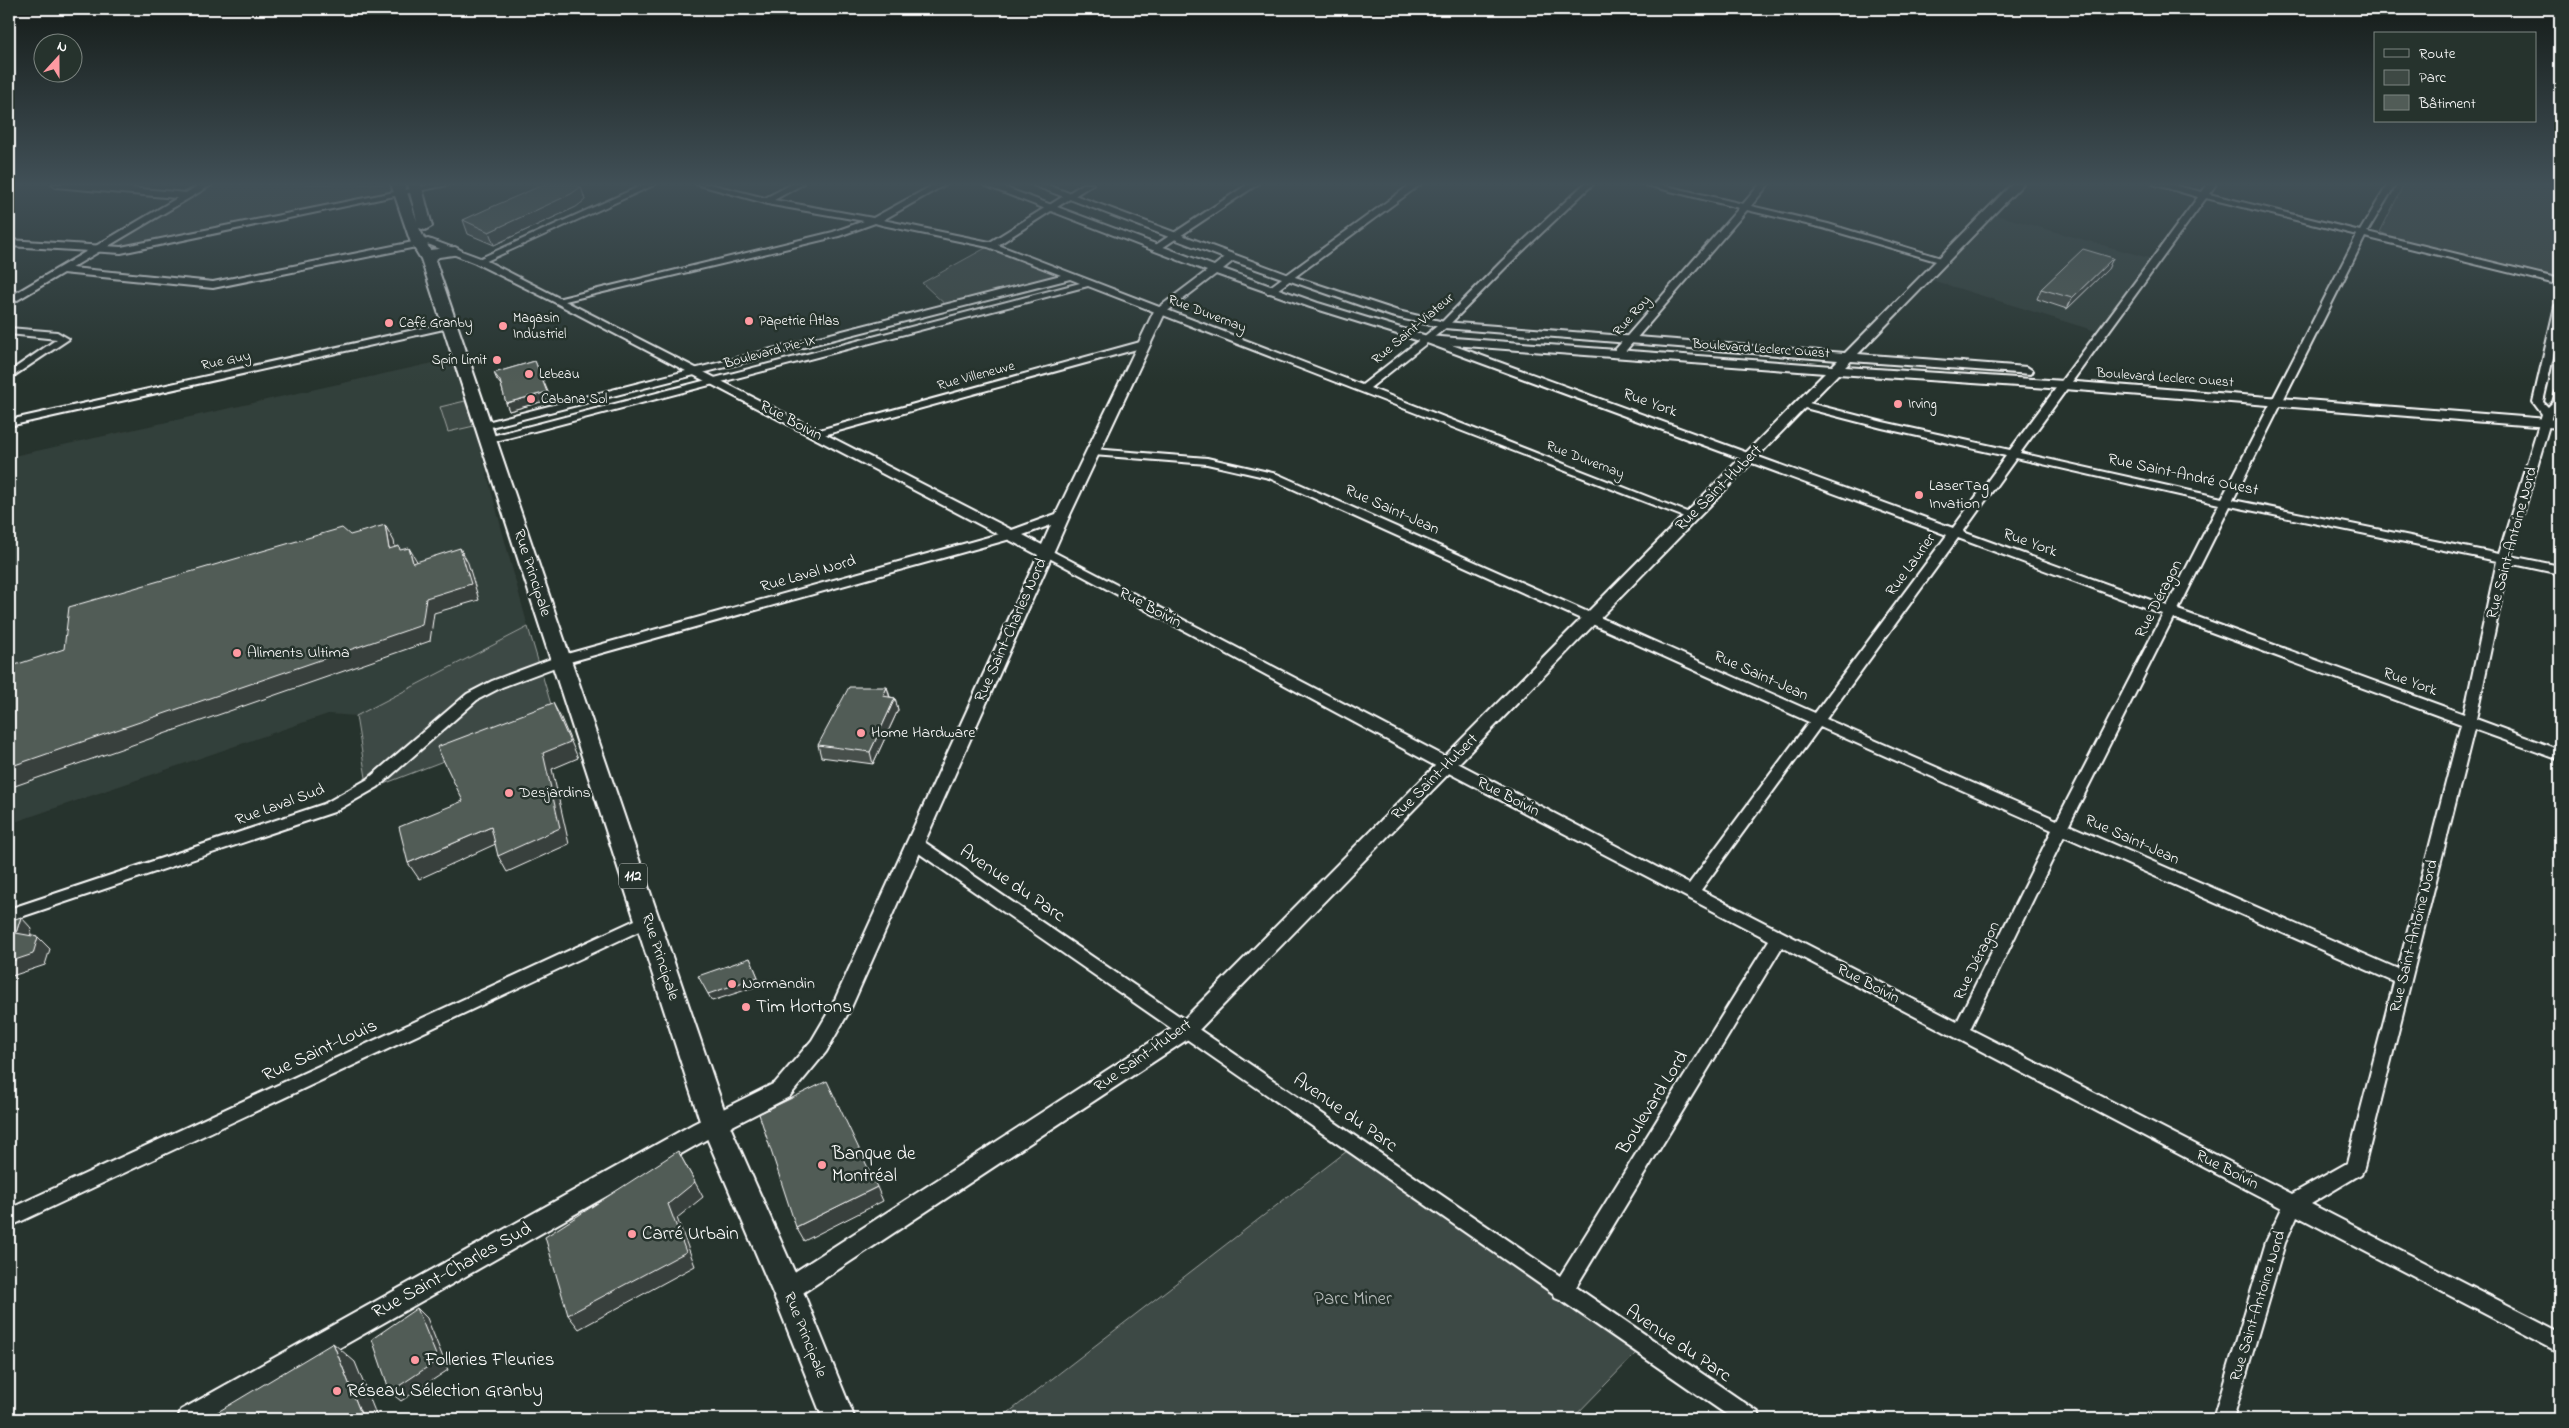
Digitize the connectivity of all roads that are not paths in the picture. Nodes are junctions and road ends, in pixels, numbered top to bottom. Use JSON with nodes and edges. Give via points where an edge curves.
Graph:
{"nodes":[{"id":1,"x":95,"y":251,"type":"edge"},
{"id":2,"x":381,"y":251,"type":"edge"},
{"id":3,"x":426,"y":251,"type":"edge"},
{"id":4,"x":455,"y":251,"type":"joint"},
{"id":5,"x":502,"y":251,"type":"edge"},
{"id":6,"x":767,"y":251,"type":"edge"},
{"id":7,"x":1005,"y":251,"type":"edge"},
{"id":8,"x":1163,"y":251,"type":"edge"},
{"id":9,"x":1213,"y":251,"type":"edge"},
{"id":10,"x":1326,"y":251,"type":"edge"},
{"id":11,"x":1517,"y":251,"type":"edge"},
{"id":12,"x":1708,"y":251,"type":"edge"},
{"id":13,"x":1911,"y":251,"type":"edge"},
{"id":14,"x":1953,"y":251,"type":"edge"},
{"id":15,"x":2163,"y":251,"type":"edge"},
{"id":16,"x":2354,"y":251,"type":"edge"},
{"id":17,"x":2431,"y":251,"type":"edge"},
{"id":18,"x":1232,"y":258,"type":"junction"},
{"id":19,"x":428,"y":259,"type":"junction"},
{"id":20,"x":1944,"y":260,"type":"junction"},
{"id":21,"x":479,"y":261,"type":"junction"},
{"id":22,"x":62,"y":270,"type":"junction"},
{"id":23,"x":1214,"y":271,"type":"junction"},
{"id":24,"x":1070,"y":276,"type":"junction"},
{"id":25,"x":1288,"y":278,"type":"junction"},
{"id":26,"x":2560,"y":282,"type":"edge"},
{"id":27,"x":1089,"y":283,"type":"junction"},
{"id":28,"x":1270,"y":291,"type":"junction"},
{"id":29,"x":560,"y":301,"type":"junction"},
{"id":30,"x":9,"y":302,"type":"edge"},
{"id":31,"x":965,"y":303,"type":"junction"},
{"id":32,"x":2560,"y":306,"type":"edge"},
{"id":33,"x":1160,"y":311,"type":"junction"},
{"id":34,"x":974,"y":313,"type":"junction"},
{"id":35,"x":898,"y":320,"type":"junction"},
{"id":36,"x":450,"y":325,"type":"junction"},
{"id":37,"x":1444,"y":325,"type":"junction"},
{"id":38,"x":906,"y":331,"type":"junction"},
{"id":39,"x":9,"y":332,"type":"edge"},
{"id":40,"x":1426,"y":339,"type":"junction"},
{"id":41,"x":1629,"y":340,"type":"junction"},
{"id":42,"x":808,"y":343,"type":"junction"},
{"id":43,"x":1144,"y":344,"type":"junction"},
{"id":44,"x":1498,"y":345,"type":"junction"},
{"id":45,"x":1618,"y":353,"type":"junction"},
{"id":46,"x":817,"y":354,"type":"junction"},
{"id":47,"x":1849,"y":356,"type":"junction"},
{"id":48,"x":1488,"y":362,"type":"junction"},
{"id":49,"x":1835,"y":370,"type":"junction"},
{"id":50,"x":697,"y":372,"type":"junction"},
{"id":51,"x":9,"y":376,"type":"edge"},
{"id":52,"x":2068,"y":380,"type":"junction"},
{"id":53,"x":715,"y":381,"type":"junction"},
{"id":54,"x":1363,"y":389,"type":"junction"},
{"id":55,"x":2560,"y":394,"type":"edge"},
{"id":56,"x":2280,"y":396,"type":"junction"},
{"id":57,"x":583,"y":401,"type":"junction"},
{"id":58,"x":1801,"y":404,"type":"junction"},
{"id":59,"x":589,"y":414,"type":"junction"},
{"id":60,"x":2553,"y":419,"type":"edge"},
{"id":61,"x":9,"y":423,"type":"edge"},
{"id":62,"x":486,"y":433,"type":"junction"},
{"id":63,"x":816,"y":434,"type":"junction"},
{"id":64,"x":1093,"y":452,"type":"junction"},
{"id":65,"x":2013,"y":454,"type":"junction"},
{"id":66,"x":1749,"y":457,"type":"junction"},
{"id":67,"x":2227,"y":502,"type":"junction"},
{"id":68,"x":1691,"y":516,"type":"junction"},
{"id":69,"x":1062,"y":517,"type":"junction"},
{"id":70,"x":1955,"y":533,"type":"junction"},
{"id":71,"x":1010,"y":536,"type":"junction"},
{"id":72,"x":1046,"y":553,"type":"junction"},
{"id":73,"x":2504,"y":559,"type":"junction"},
{"id":74,"x":2560,"y":570,"type":"edge"},
{"id":75,"x":2170,"y":612,"type":"junction"},
{"id":76,"x":1591,"y":618,"type":"junction"},
{"id":77,"x":561,"y":660,"type":"junction"},
{"id":78,"x":1817,"y":720,"type":"junction"},
{"id":79,"x":2469,"y":721,"type":"junction"},
{"id":80,"x":2560,"y":754,"type":"edge"},
{"id":81,"x":1446,"y":765,"type":"junction"},
{"id":82,"x":2061,"y":828,"type":"junction"},
{"id":83,"x":915,"y":844,"type":"junction"},
{"id":84,"x":1690,"y":892,"type":"junction"},
{"id":85,"x":9,"y":915,"type":"edge"},
{"id":86,"x":648,"y":920,"type":"junction"},
{"id":87,"x":1779,"y":938,"type":"junction"},
{"id":88,"x":2403,"y":978,"type":"junction"},
{"id":89,"x":1187,"y":1029,"type":"junction"},
{"id":90,"x":1960,"y":1032,"type":"junction"},
{"id":91,"x":715,"y":1124,"type":"junction"},
{"id":92,"x":2293,"y":1204,"type":"junction"},
{"id":93,"x":9,"y":1218,"type":"edge"},
{"id":94,"x":787,"y":1290,"type":"junction"},
{"id":95,"x":1562,"y":1291,"type":"junction"},
{"id":96,"x":2560,"y":1343,"type":"edge"},
{"id":97,"x":190,"y":1419,"type":"edge"},
{"id":98,"x":839,"y":1419,"type":"edge"},
{"id":99,"x":1751,"y":1419,"type":"edge"},
{"id":100,"x":2223,"y":1419,"type":"edge"}],
"edges":[{"from":1,"to":22,"type":"street"},
{"from":2,"to":22,"type":"street","via":[[213,285]]},
{"from":3,"to":19,"type":"main road","name":"Rue Principale","number":"112"},
{"from":4,"to":19,"type":"main road","via":[[435,253]]},
{"from":4,"to":21,"type":"street","name":"Rue Boivin"},
{"from":5,"to":21,"type":"street"},
{"from":6,"to":29,"type":"street"},
{"from":7,"to":24,"type":"street","name":"Rue Duvernay"},
{"from":8,"to":23,"type":"street","name":"Boulevard Leclerc Ouest"},
{"from":9,"to":18,"type":"street","name":"Boulevard Leclerc Ouest"},
{"from":10,"to":25,"type":"street"},
{"from":11,"to":37,"type":"street","name":"Rue Saint-Viateur"},
{"from":12,"to":41,"type":"street","name":"Rue Roy"},
{"from":13,"to":20,"type":"street"},
{"from":14,"to":20,"type":"street","name":"Rue Saint-Hubert"},
{"from":15,"to":52,"type":"street","name":"Rue Laurier"},
{"from":16,"to":56,"type":"street","name":"Rue Déragon"},
{"from":17,"to":26,"type":"street"},
{"from":18,"to":23,"type":"street","name":"Rue Saint-Charles Nord"},
{"from":18,"to":25,"type":"street","name":"Boulevard Leclerc Ouest"},
{"from":19,"to":36,"type":"main road","name":"Rue Principale","number":"112"},
{"from":20,"to":47,"type":"street","name":"Rue Saint-Hubert"},
{"from":21,"to":29,"type":"street","name":"Rue Boivin"},
{"from":22,"to":30,"type":"street"},
{"from":23,"to":28,"type":"street","name":"Boulevard Leclerc Ouest"},
{"from":23,"to":33,"type":"street","name":"Rue Saint-Charles Nord"},
{"from":24,"to":27,"type":"street","name":"Rue Duvernay"},
{"from":24,"to":31,"type":"street","name":"Boulevard Pie-IX"},
{"from":25,"to":28,"type":"street"},
{"from":25,"to":37,"type":"street","name":"Boulevard Leclerc Ouest","via":[[1395,314]]},
{"from":27,"to":33,"type":"street","name":"Rue Duvernay"},
{"from":27,"to":34,"type":"street","name":"Boulevard Pie-IX"},
{"from":28,"to":40,"type":"street","name":"Boulevard Leclerc Ouest"},
{"from":29,"to":50,"type":"street","name":"Rue Boivin"},
{"from":31,"to":34,"type":"street"},
{"from":31,"to":35,"type":"street","name":"Boulevard Pie-IX"},
{"from":32,"to":60,"type":"street","via":[[2538,402]]},
{"from":33,"to":43,"type":"street","name":"Rue Saint-Charles Nord"},
{"from":33,"to":54,"type":"street","name":"Rue Duvernay"},
{"from":34,"to":38,"type":"street","name":"Boulevard Pie-IX"},
{"from":35,"to":38,"type":"street"},
{"from":35,"to":42,"type":"street","name":"Boulevard Pie-IX"},
{"from":36,"to":61,"type":"street","name":"Rue Guy"},
{"from":36,"to":62,"type":"main road","name":"Rue Principale","number":"112"},
{"from":37,"to":40,"type":"street","name":"Rue Saint-Viateur"},
{"from":37,"to":41,"type":"street","name":"Boulevard Leclerc Ouest"},
{"from":38,"to":46,"type":"street","name":"Boulevard Pie-IX"},
{"from":39,"to":51,"type":"street","via":[[57,335],[64,339]]},
{"from":40,"to":44,"type":"street","name":"Boulevard Leclerc Ouest"},
{"from":40,"to":48,"type":"street","name":"Rue York"},
{"from":40,"to":54,"type":"street","name":"Rue Saint-Viateur"},
{"from":41,"to":45,"type":"street","name":"Rue Roy"},
{"from":41,"to":47,"type":"street","name":"Boulevard Leclerc Ouest"},
{"from":42,"to":46,"type":"street"},
{"from":42,"to":50,"type":"street","name":"Boulevard Pie-IX"},
{"from":43,"to":63,"type":"street","name":"Rue Villeneuve"},
{"from":43,"to":64,"type":"street","name":"Rue Saint-Charles Nord"},
{"from":44,"to":45,"type":"street","name":"Boulevard Leclerc Ouest"},
{"from":44,"to":48,"type":"street","via":[[1480,353]]},
{"from":45,"to":49,"type":"street","name":"Boulevard Leclerc Ouest"},
{"from":46,"to":53,"type":"street","name":"Boulevard Pie-IX"},
{"from":47,"to":49,"type":"street","name":"Rue Saint-Hubert"},
{"from":47,"to":52,"type":"street","name":"Boulevard Leclerc Ouest"},
{"from":48,"to":66,"type":"street","name":"Rue York"},
{"from":49,"to":52,"type":"street","name":"Boulevard Leclerc Ouest"},
{"from":49,"to":58,"type":"street","name":"Rue Saint-Hubert"},
{"from":50,"to":53,"type":"street","name":"Rue Boivin"},
{"from":50,"to":57,"type":"street","name":"Boulevard Pie-IX"},
{"from":52,"to":56,"type":"street","name":"Boulevard Leclerc Ouest"},
{"from":52,"to":65,"type":"street","name":"Rue Laurier"},
{"from":53,"to":59,"type":"street","name":"Boulevard Pie-IX"},
{"from":53,"to":63,"type":"street","name":"Rue Boivin"},
{"from":54,"to":68,"type":"street","name":"Rue Duvernay"},
{"from":55,"to":60,"type":"street","name":"Rue Saint-Antoine Nord"},
{"from":56,"to":60,"type":"street","name":"Boulevard Leclerc Ouest"},
{"from":56,"to":67,"type":"street","name":"Rue Déragon"},
{"from":57,"to":59,"type":"street"},
{"from":57,"to":62,"type":"street","name":"Boulevard Pie-IX"},
{"from":58,"to":65,"type":"street","name":"Rue Saint-André Ouest","via":[[1882,426]]},
{"from":58,"to":66,"type":"street","name":"Rue Saint-Hubert"},
{"from":59,"to":62,"type":"street","name":"Boulevard Pie-IX"},
{"from":60,"to":73,"type":"street","name":"Rue Saint-Antoine Nord"},
{"from":62,"to":77,"type":"main road","name":"Rue Principale","number":"112"},
{"from":63,"to":71,"type":"street","name":"Rue Boivin"},
{"from":64,"to":69,"type":"street","name":"Rue Saint-Charles Nord"},
{"from":64,"to":76,"type":"street","name":"Rue Saint-Jean","via":[[1221,462],[1249,468]]},
{"from":65,"to":67,"type":"street","name":"Rue Saint-André Ouest"},
{"from":65,"to":70,"type":"street","name":"Rue Laurier"},
{"from":66,"to":68,"type":"street","name":"Rue Saint-Hubert"},
{"from":66,"to":70,"type":"street","name":"Rue York"},
{"from":67,"to":73,"type":"street","name":"Rue Saint-André Ouest"},
{"from":67,"to":75,"type":"street","name":"Rue Déragon"},
{"from":68,"to":76,"type":"street","name":"Rue Saint-Hubert"},
{"from":69,"to":71,"type":"street","name":"Rue Laval Nord"},
{"from":69,"to":72,"type":"street","name":"Rue Saint-Charles Nord"},
{"from":70,"to":75,"type":"street","name":"Rue York"},
{"from":70,"to":78,"type":"street","name":"Rue Laurier"},
{"from":71,"to":72,"type":"street","name":"Rue Boivin"},
{"from":71,"to":77,"type":"street","name":"Rue Laval Nord"},
{"from":72,"to":81,"type":"street","name":"Rue Boivin"},
{"from":72,"to":83,"type":"street","name":"Rue Saint-Charles Nord"},
{"from":73,"to":74,"type":"street","name":"Rue Saint-André Ouest"},
{"from":73,"to":79,"type":"street","name":"Rue Saint-Antoine Nord"},
{"from":75,"to":79,"type":"street","name":"Rue York"},
{"from":75,"to":82,"type":"street","name":"Rue Déragon"},
{"from":76,"to":78,"type":"street","name":"Rue Saint-Jean"},
{"from":76,"to":81,"type":"street","name":"Rue Saint-Hubert"},
{"from":77,"to":85,"type":"street","name":"Rue Laval Sud","via":[[472,697],[373,783],[329,808]]},
{"from":77,"to":86,"type":"main road","name":"Rue Principale","number":"112"},
{"from":78,"to":82,"type":"street","name":"Rue Saint-Jean"},
{"from":78,"to":84,"type":"street","name":"Rue Laurier"},
{"from":79,"to":80,"type":"street","name":"Rue York"},
{"from":79,"to":88,"type":"street","name":"Rue Saint-Antoine Nord"},
{"from":81,"to":84,"type":"street","name":"Rue Boivin"},
{"from":81,"to":89,"type":"street","name":"Rue Saint-Hubert"},
{"from":82,"to":88,"type":"street","name":"Rue Saint-Jean"},
{"from":82,"to":90,"type":"street","name":"Rue Déragon"},
{"from":83,"to":89,"type":"street","name":"Avenue du Parc"},
{"from":83,"to":91,"type":"street","name":"Rue Saint-Charles Nord","via":[[840,1010],[819,1046],[782,1090]]},
{"from":84,"to":87,"type":"street","name":"Rue Boivin"},
{"from":86,"to":91,"type":"main road","name":"Rue Principale","number":"112"},
{"from":86,"to":93,"type":"street","name":"Rue Saint-Louis"},
{"from":87,"to":90,"type":"street","name":"Rue Boivin"},
{"from":87,"to":95,"type":"street","name":"Boulevard Lord"},
{"from":88,"to":92,"type":"street","name":"Rue Saint-Antoine Nord","via":[[2355,1168]]},
{"from":89,"to":94,"type":"street","name":"Rue Saint-Hubert"},
{"from":89,"to":95,"type":"street","name":"Avenue du Parc"},
{"from":90,"to":92,"type":"street","name":"Rue Boivin"},
{"from":91,"to":94,"type":"main road","name":"Rue Principale","number":"112"},
{"from":91,"to":97,"type":"street","name":"Rue Saint-Charles Sud"},
{"from":92,"to":96,"type":"street","name":"Rue Boivin"},
{"from":92,"to":100,"type":"street","name":"Rue Saint-Antoine Nord","via":[[2276,1242]]},
{"from":94,"to":98,"type":"main road","name":"Rue Principale","number":"112"},
{"from":95,"to":99,"type":"street","name":"Avenue du Parc"}]}
